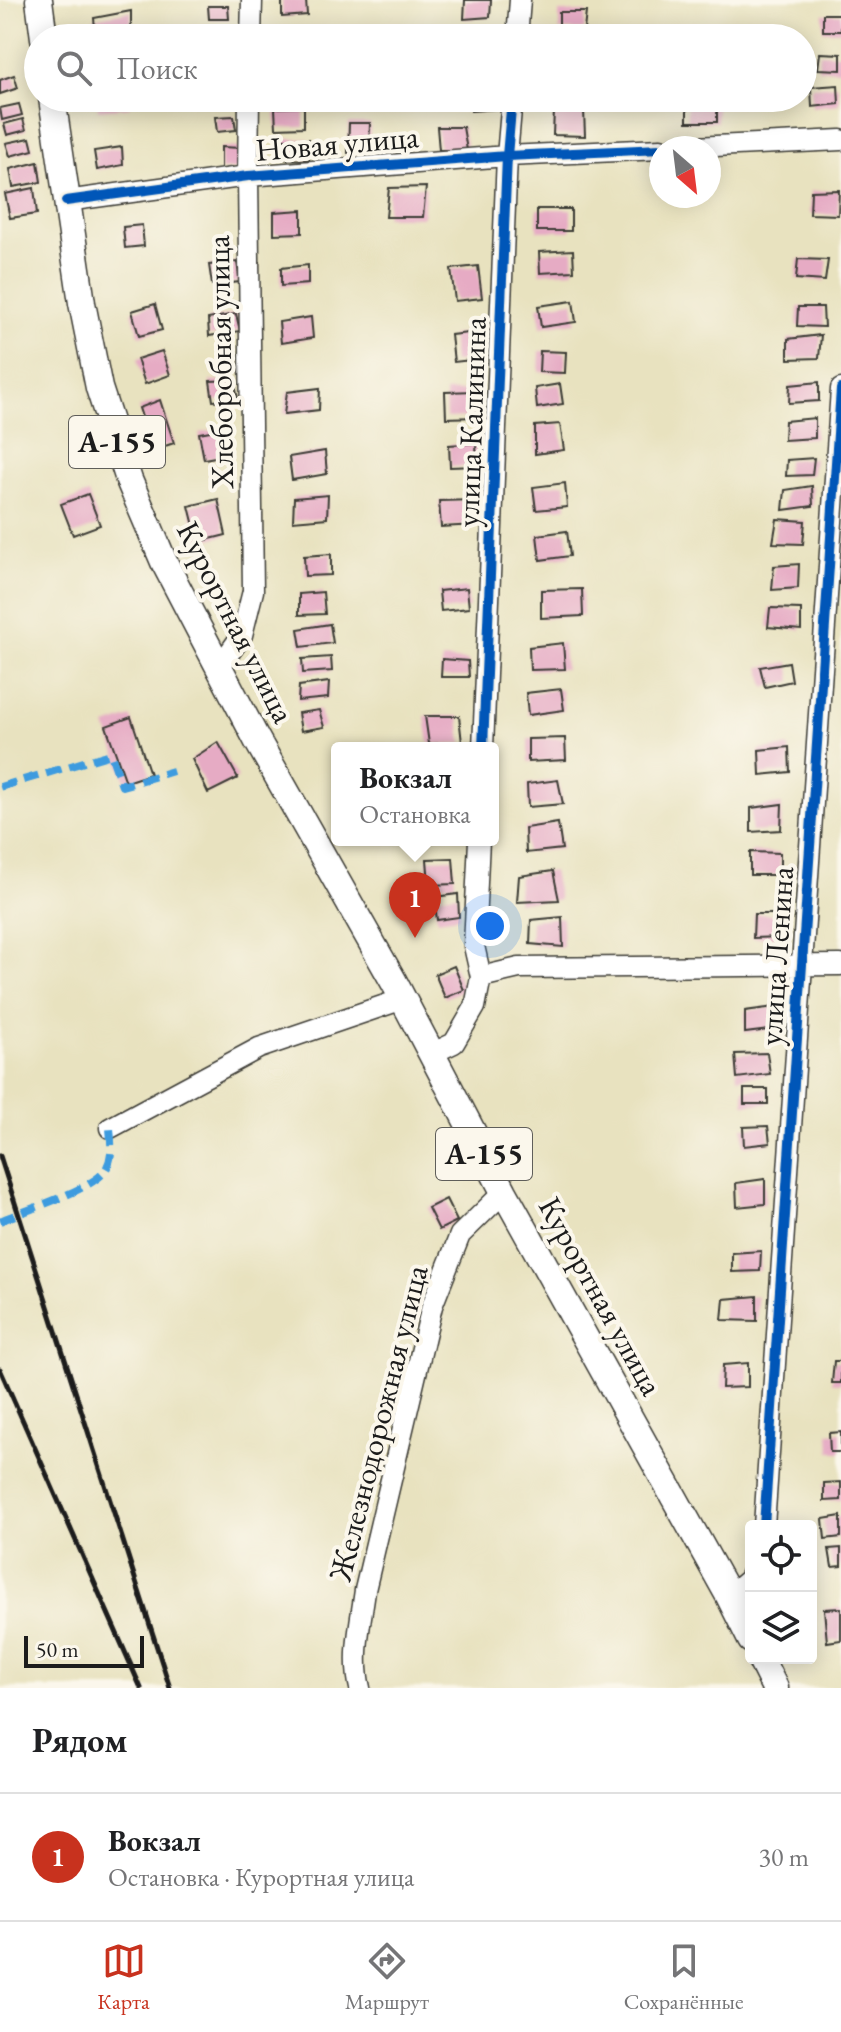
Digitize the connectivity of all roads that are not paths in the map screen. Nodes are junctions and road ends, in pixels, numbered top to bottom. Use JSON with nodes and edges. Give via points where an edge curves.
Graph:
{"nodes":[{"id":1,"x":39,"y":0,"type":"edge"},
{"id":2,"x":252,"y":0,"type":"edge"},
{"id":3,"x":520,"y":0,"type":"edge"},
{"id":4,"x":42,"y":24,"type":"edge"},
{"id":5,"x":251,"y":24,"type":"edge"},
{"id":6,"x":518,"y":24,"type":"edge"},
{"id":7,"x":54,"y":112,"type":"edge"},
{"id":8,"x":249,"y":112,"type":"edge"},
{"id":9,"x":511,"y":112,"type":"edge"},
{"id":10,"x":841,"y":140,"type":"edge"},
{"id":11,"x":721,"y":146,"type":"edge"},
{"id":12,"x":649,"y":150,"type":"edge"},
{"id":13,"x":507,"y":156,"type":"junction"},
{"id":14,"x":248,"y":176,"type":"junction"},
{"id":15,"x":66,"y":201,"type":"junction"},
{"id":16,"x":841,"y":389,"type":"edge"},
{"id":17,"x":220,"y":666,"type":"junction"},
{"id":18,"x":483,"y":742,"type":"edge"},
{"id":19,"x":479,"y":846,"type":"edge"},
{"id":20,"x":801,"y":965,"type":"junction"},
{"id":21,"x":841,"y":965,"type":"edge"},
{"id":22,"x":481,"y":977,"type":"junction"},
{"id":23,"x":403,"y":999,"type":"junction"},
{"id":24,"x":431,"y":1054,"type":"junction"},
{"id":25,"x":110,"y":1128,"type":"dead end"},
{"id":26,"x":504,"y":1192,"type":"junction"},
{"id":27,"x":764,"y":1520,"type":"edge"},
{"id":28,"x":745,"y":1582,"type":"edge"},
{"id":29,"x":729,"y":1596,"type":"junction"},
{"id":30,"x":745,"y":1628,"type":"edge"},
{"id":31,"x":763,"y":1664,"type":"edge"},
{"id":32,"x":360,"y":1688,"type":"edge"},
{"id":33,"x":775,"y":1688,"type":"edge"}],
"edges":[{"from":1,"to":4,"type":"main road"},
{"from":2,"to":5,"type":"street"},
{"from":3,"to":6,"type":"street"},
{"from":7,"to":15,"type":"main road","name":"Курортная улица","number":"А-155"},
{"from":8,"to":14,"type":"street","name":"Хлеборобная улица"},
{"from":9,"to":13,"type":"street","name":"улица Калинина"},
{"from":10,"to":11,"type":"street"},
{"from":12,"to":13,"type":"street","name":"Новая улица"},
{"from":13,"to":14,"type":"street","name":"Новая улица"},
{"from":13,"to":18,"type":"street","name":"улица Калинина"},
{"from":14,"to":15,"type":"street","name":"Новая улица"},
{"from":14,"to":17,"type":"street","name":"Хлеборобная улица","via":[[253,591],[242,635]]},
{"from":15,"to":17,"type":"main road","name":"Курортная улица","number":"А-155","via":[[99,388],[125,467],[164,562]]},
{"from":16,"to":20,"type":"street","name":"улица Ленина"},
{"from":17,"to":23,"type":"main road","name":"Курортная улица","number":"А-155"},
{"from":19,"to":22,"type":"street","via":[[474,946]]},
{"from":20,"to":21,"type":"street"},
{"from":20,"to":22,"type":"street","via":[[519,968]]},
{"from":20,"to":27,"type":"street","name":"улица Ленина"},
{"from":22,"to":24,"type":"street","via":[[475,1007],[454,1043]]},
{"from":23,"to":24,"type":"main road","name":"Курортная улица","number":"А-155"},
{"from":23,"to":25,"type":"street","via":[[259,1048]]},
{"from":24,"to":26,"type":"main road","name":"Курортная улица","number":"А-155"},
{"from":26,"to":29,"type":"main road","name":"Курортная улица","number":"А-155"},
{"from":26,"to":32,"type":"street","name":"Железнодорожная улица","via":[[460,1235],[432,1306],[365,1590],[358,1638]]},
{"from":28,"to":29,"type":"street"},
{"from":29,"to":30,"type":"main road","name":"Курортная улица","number":"А-155"},
{"from":31,"to":33,"type":"main road"}]}
